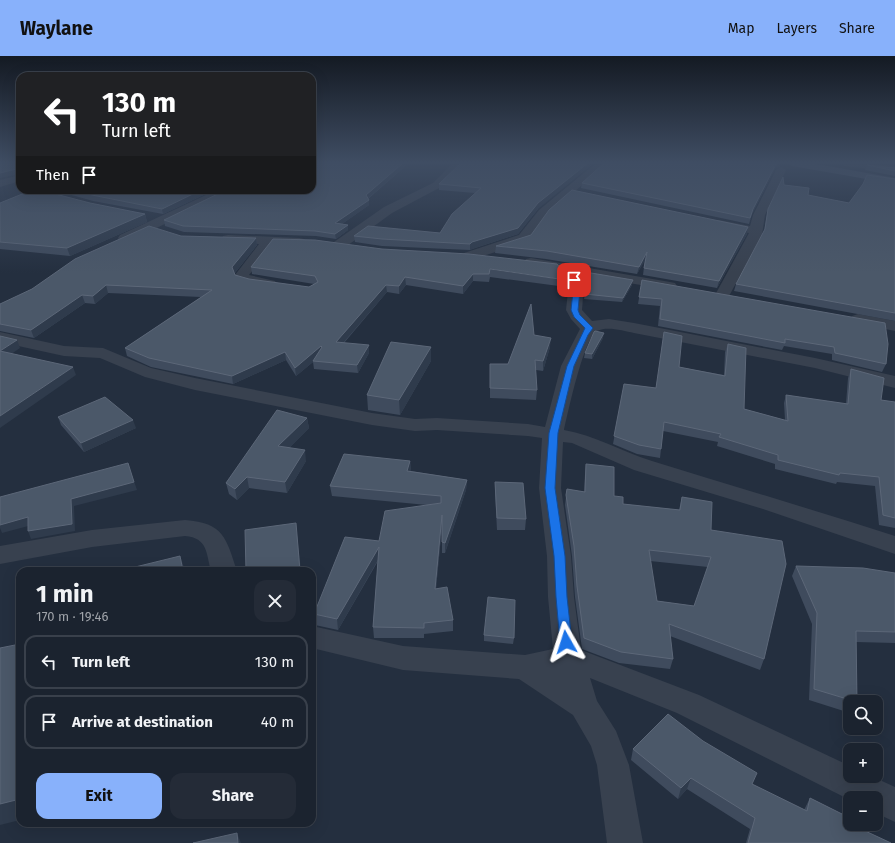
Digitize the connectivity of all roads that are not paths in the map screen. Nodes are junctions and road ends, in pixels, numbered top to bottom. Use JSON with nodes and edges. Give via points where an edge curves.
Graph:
{"nodes":[{"id":1,"x":210,"y":200,"type":"edge"},
{"id":2,"x":410,"y":200,"type":"edge"},
{"id":3,"x":559,"y":200,"type":"edge"},
{"id":4,"x":767,"y":200,"type":"edge"},
{"id":5,"x":705,"y":220,"type":"edge"},
{"id":6,"x":756,"y":231,"type":"junction"},
{"id":7,"x":211,"y":238,"type":"edge"},
{"id":8,"x":524,"y":238,"type":"junction"},
{"id":9,"x":269,"y":241,"type":"junction"},
{"id":10,"x":110,"y":244,"type":"edge"},
{"id":11,"x":339,"y":245,"type":"junction"},
{"id":12,"x":359,"y":248,"type":"edge"},
{"id":13,"x":500,"y":259,"type":"edge"},
{"id":14,"x":515,"y":261,"type":"edge"},
{"id":15,"x":546,"y":264,"type":"junction"},
{"id":16,"x":562,"y":267,"type":"junction"},
{"id":17,"x":282,"y":285,"type":"edge"},
{"id":18,"x":685,"y":288,"type":"edge"},
{"id":19,"x":708,"y":292,"type":"edge"},
{"id":20,"x":723,"y":295,"type":"junction"},
{"id":21,"x":739,"y":298,"type":"edge"},
{"id":22,"x":848,"y":317,"type":"edge"},
{"id":23,"x":895,"y":326,"type":"edge"},
{"id":24,"x":589,"y":328,"type":"junction"},
{"id":25,"x":0,"y":337,"type":"edge"},
{"id":26,"x":895,"y":382,"type":"edge"},
{"id":27,"x":553,"y":433,"type":"junction"},
{"id":28,"x":895,"y":545,"type":"edge"},
{"id":29,"x":0,"y":555,"type":"edge"},
{"id":30,"x":223,"y":567,"type":"edge"},
{"id":31,"x":316,"y":637,"type":"edge"},
{"id":32,"x":568,"y":657,"type":"junction"},
{"id":33,"x":525,"y":667,"type":"junction"},
{"id":34,"x":584,"y":706,"type":"junction"},
{"id":35,"x":895,"y":805,"type":"edge"},
{"id":36,"x":625,"y":843,"type":"edge"}],
"edges":[{"from":1,"to":10,"type":"street","via":[[165,226],[147,222]]},
{"from":2,"to":11,"type":"street","via":[[388,210]]},
{"from":3,"to":8,"type":"street","via":[[543,213]]},
{"from":4,"to":6,"type":"street","via":[[759,215]]},
{"from":5,"to":6,"type":"street"},
{"from":6,"to":20,"type":"street","via":[[742,263]]},
{"from":7,"to":9,"type":"street"},
{"from":8,"to":13,"type":"street","via":[[462,256]]},
{"from":8,"to":15,"type":"street"},
{"from":9,"to":11,"type":"street"},
{"from":9,"to":17,"type":"street","via":[[242,278],[250,282]]},
{"from":11,"to":12,"type":"street"},
{"from":14,"to":15,"type":"street"},
{"from":15,"to":16,"type":"street"},
{"from":16,"to":18,"type":"street"},
{"from":16,"to":24,"type":"street","via":[[574,280],[574,310]]},
{"from":19,"to":20,"type":"street"},
{"from":20,"to":21,"type":"street"},
{"from":22,"to":23,"type":"street"},
{"from":24,"to":26,"type":"street","via":[[608,324],[634,328],[815,363]]},
{"from":24,"to":27,"type":"street","via":[[570,366]]},
{"from":25,"to":27,"type":"street","via":[[64,351],[103,353],[145,372],[188,383],[379,420],[415,425]]},
{"from":27,"to":28,"type":"street","via":[[577,438],[642,465]]},
{"from":27,"to":32,"type":"street","via":[[550,488]]},
{"from":29,"to":30,"type":"street","via":[[52,544],[117,535],[192,529],[206,533],[215,541]]},
{"from":31,"to":33,"type":"street","via":[[403,658]]},
{"from":32,"to":33,"type":"street"},
{"from":32,"to":34,"type":"street"},
{"from":32,"to":35,"type":"street","via":[[688,704]]},
{"from":33,"to":34,"type":"street"},
{"from":34,"to":36,"type":"street","via":[[605,741],[613,765]]}]}
